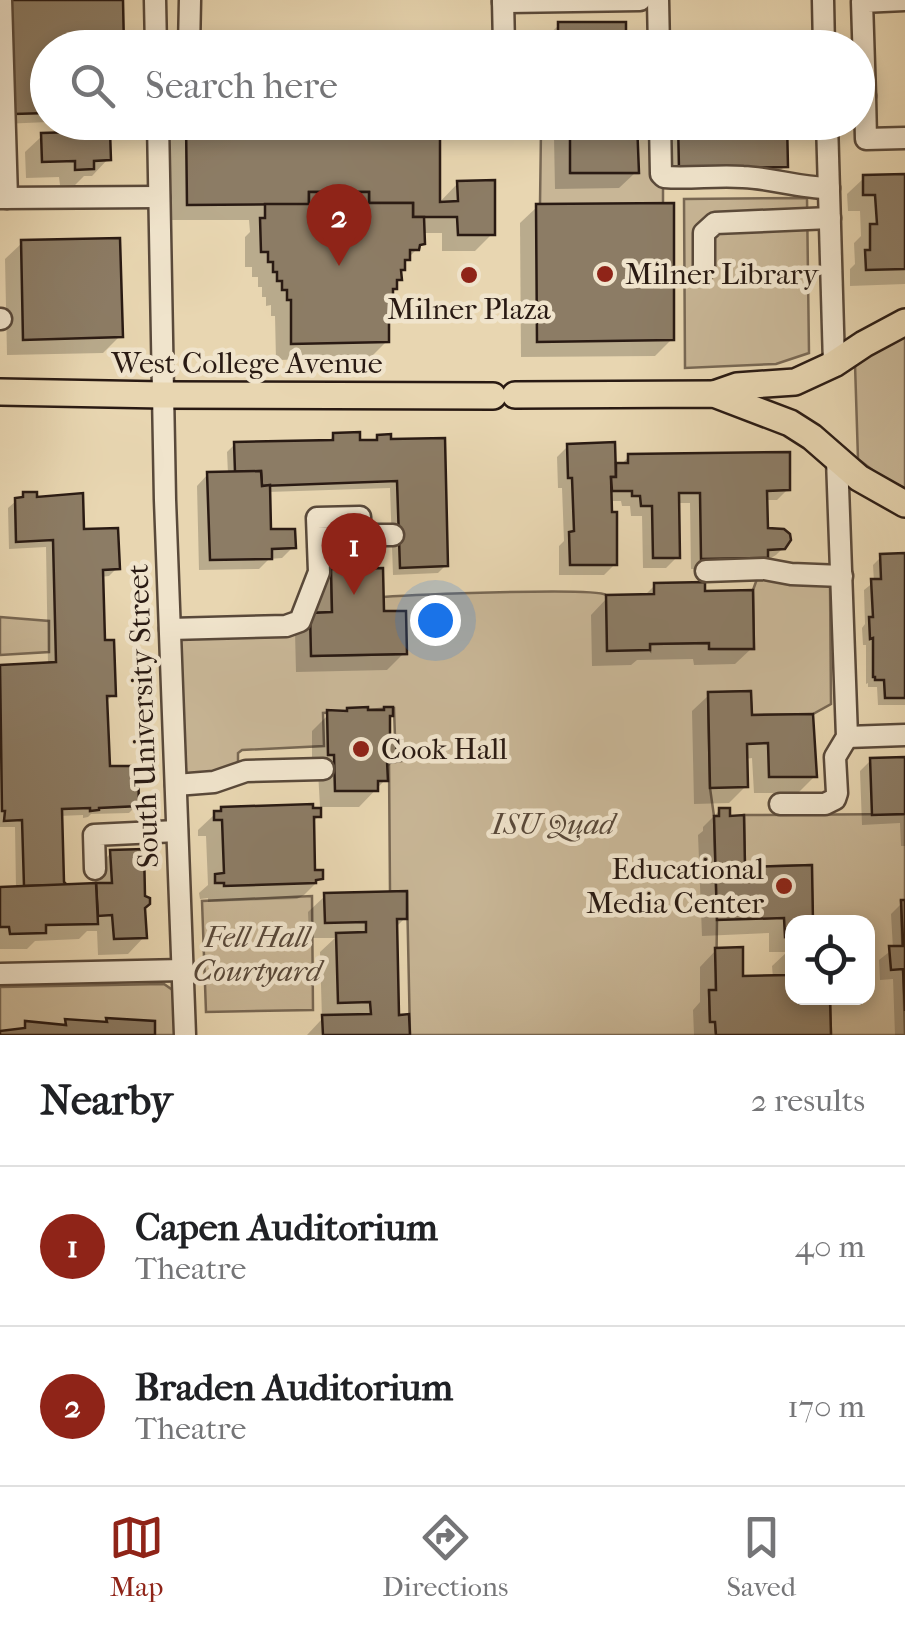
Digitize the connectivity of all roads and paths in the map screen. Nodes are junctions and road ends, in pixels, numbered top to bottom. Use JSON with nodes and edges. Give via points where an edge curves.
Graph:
{"nodes":[{"id":1,"x":155,"y":0,"type":"edge"},
{"id":2,"x":190,"y":0,"type":"edge"},
{"id":3,"x":640,"y":0,"type":"edge"},
{"id":4,"x":658,"y":0,"type":"edge"},
{"id":5,"x":823,"y":0,"type":"edge"},
{"id":6,"x":905,"y":0,"type":"edge"},
{"id":7,"x":503,"y":1,"type":"edge"},
{"id":8,"x":1,"y":13,"type":"edge"},
{"id":9,"x":156,"y":30,"type":"edge"},
{"id":10,"x":189,"y":30,"type":"edge"},
{"id":11,"x":504,"y":30,"type":"edge"},
{"id":12,"x":659,"y":30,"type":"edge"},
{"id":13,"x":824,"y":30,"type":"edge"},
{"id":14,"x":862,"y":30,"type":"edge"},
{"id":15,"x":2,"y":70,"type":"edge"},
{"id":16,"x":905,"y":138,"type":"edge"},
{"id":17,"x":875,"y":139,"type":"edge"},
{"id":18,"x":158,"y":140,"type":"edge"},
{"id":19,"x":661,"y":140,"type":"edge"},
{"id":20,"x":828,"y":140,"type":"edge"},
{"id":21,"x":3,"y":169,"type":"edge"},
{"id":22,"x":830,"y":188,"type":"junction"},
{"id":23,"x":4,"y":198,"type":"edge"},
{"id":24,"x":159,"y":198,"type":"junction"},
{"id":25,"x":830,"y":218,"type":"junction"},
{"id":26,"x":704,"y":270,"type":"dead end"},
{"id":27,"x":905,"y":322,"type":"edge"},
{"id":28,"x":834,"y":364,"type":"junction"},
{"id":29,"x":0,"y":392,"type":"edge"},
{"id":30,"x":714,"y":394,"type":"junction"},
{"id":31,"x":163,"y":395,"type":"junction"},
{"id":32,"x":837,"y":459,"type":"junction"},
{"id":33,"x":905,"y":504,"type":"edge"},
{"id":34,"x":394,"y":535,"type":"dead end"},
{"id":35,"x":360,"y":536,"type":"junction"},
{"id":36,"x":318,"y":547,"type":"junction"},
{"id":37,"x":706,"y":571,"type":"dead end"},
{"id":38,"x":842,"y":576,"type":"junction"},
{"id":39,"x":170,"y":629,"type":"junction"},
{"id":40,"x":905,"y":735,"type":"edge"},
{"id":41,"x":847,"y":737,"type":"junction"},
{"id":42,"x":323,"y":769,"type":"dead end"},
{"id":43,"x":176,"y":785,"type":"junction"},
{"id":44,"x":780,"y":804,"type":"dead end"},
{"id":45,"x":177,"y":831,"type":"junction"},
{"id":46,"x":95,"y":869,"type":"dead end"},
{"id":47,"x":183,"y":970,"type":"junction"},
{"id":48,"x":0,"y":974,"type":"edge"},
{"id":49,"x":185,"y":1035,"type":"edge"}],
"edges":[{"from":1,"to":9,"type":"street"},
{"from":2,"to":10,"type":"street"},
{"from":3,"to":7,"type":"street"},
{"from":4,"to":12,"type":"street"},
{"from":5,"to":13,"type":"street"},
{"from":6,"to":14,"type":"street","via":[[862,2]]},
{"from":7,"to":11,"type":"street"},
{"from":8,"to":15,"type":"street"},
{"from":15,"to":21,"type":"street"},
{"from":16,"to":17,"type":"street"},
{"from":18,"to":24,"type":"street","name":"South University Street"},
{"from":19,"to":22,"type":"street","via":[[664,177],[744,176]]},
{"from":20,"to":22,"type":"street"},
{"from":21,"to":23,"type":"street"},
{"from":22,"to":25,"type":"street"},
{"from":23,"to":24,"type":"street"},
{"from":24,"to":31,"type":"street","name":"South University Street"},
{"from":25,"to":26,"type":"street","via":[[715,222],[704,233]]},
{"from":25,"to":28,"type":"street"},
{"from":27,"to":28,"type":"main road"},
{"from":28,"to":30,"type":"main road","via":[[795,382]]},
{"from":29,"to":31,"type":"main road","name":"West College Avenue"},
{"from":30,"to":31,"type":"main road","name":"West College Avenue"},
{"from":30,"to":32,"type":"main road","name":"West College Avenue","via":[[790,423]]},
{"from":31,"to":39,"type":"street","name":"South University Street"},
{"from":32,"to":33,"type":"main road","name":"West College Avenue"},
{"from":32,"to":38,"type":"street"},
{"from":34,"to":35,"type":"street"},
{"from":35,"to":36,"type":"street","via":[[361,547]]},
{"from":35,"to":36,"type":"street","via":[[360,517],[317,518]]},
{"from":36,"to":39,"type":"street","via":[[318,572],[300,621]]},
{"from":37,"to":38,"type":"street"},
{"from":38,"to":41,"type":"street"},
{"from":39,"to":43,"type":"street","name":"South University Street"},
{"from":40,"to":41,"type":"street"},
{"from":41,"to":44,"type":"street","via":[[835,757],[835,800]]},
{"from":42,"to":43,"type":"street","via":[[246,772]]},
{"from":43,"to":45,"type":"street","name":"South University Street"},
{"from":45,"to":46,"type":"street","via":[[94,835]]},
{"from":45,"to":47,"type":"street","name":"South University Street"},
{"from":47,"to":48,"type":"street"},
{"from":47,"to":49,"type":"street","name":"South University Street"}]}
